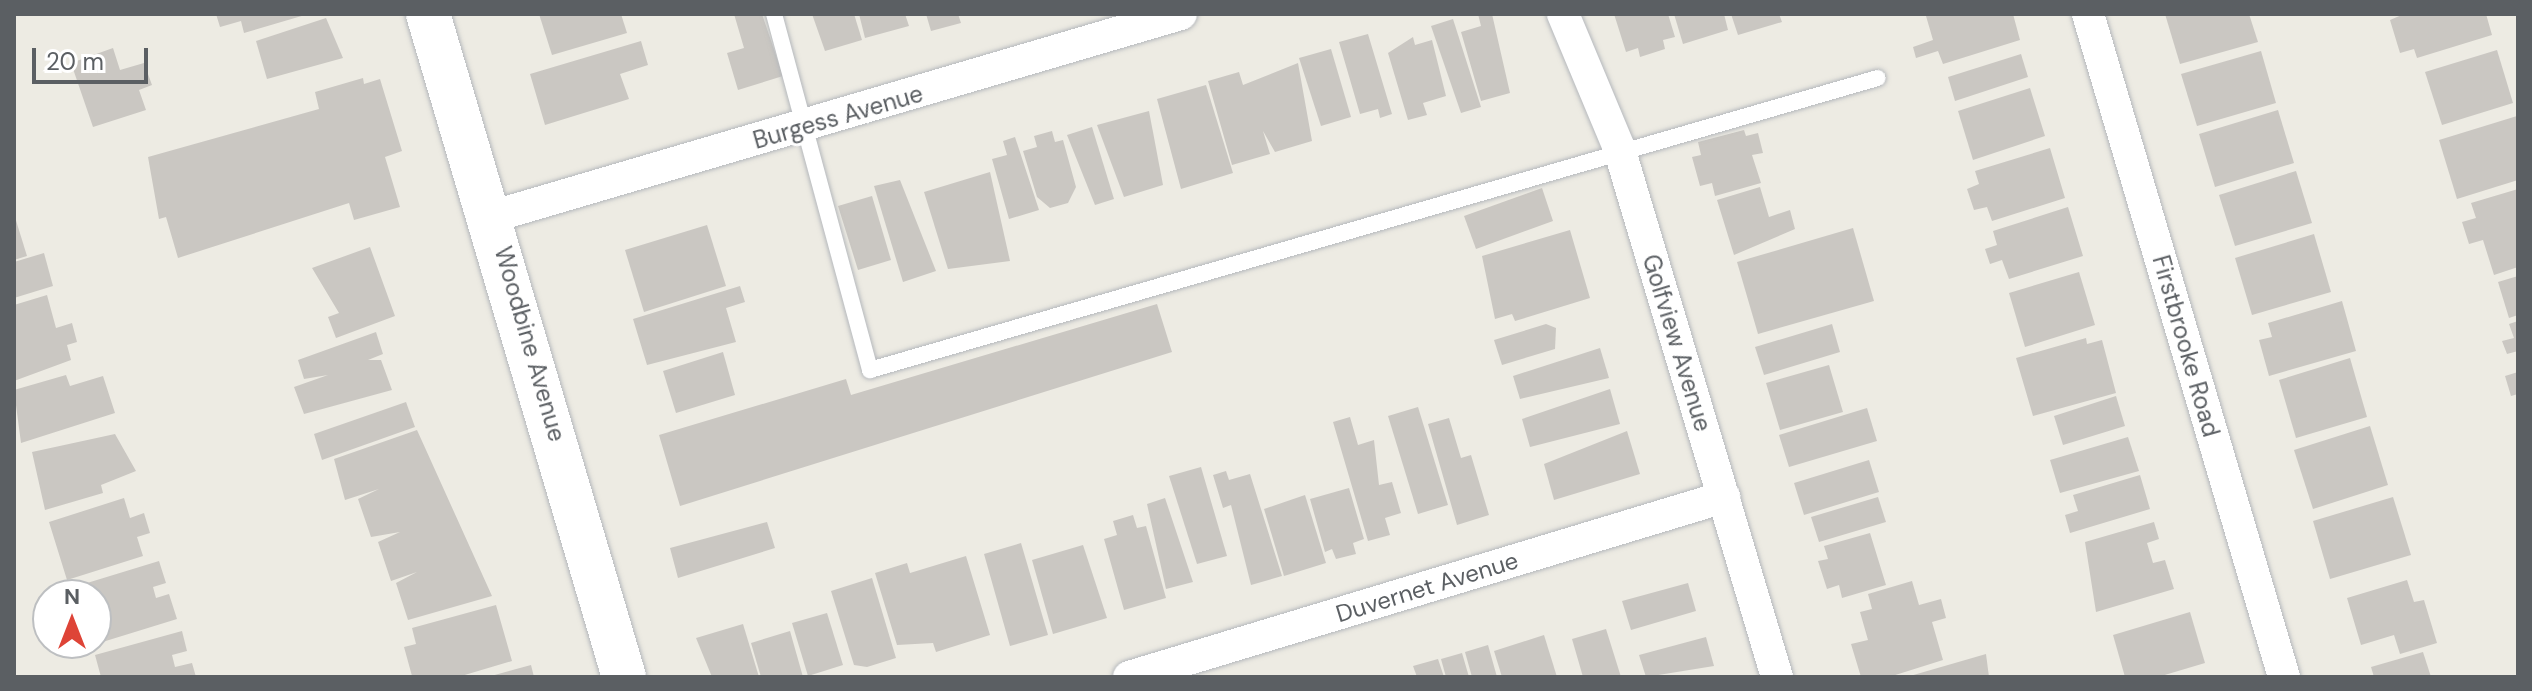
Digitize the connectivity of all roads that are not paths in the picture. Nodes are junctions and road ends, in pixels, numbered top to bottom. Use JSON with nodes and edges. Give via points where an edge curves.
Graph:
{"nodes":[{"id":1,"x":428,"y":14,"type":"edge"},
{"id":2,"x":774,"y":14,"type":"edge"},
{"id":3,"x":1181,"y":14,"type":"edge"},
{"id":4,"x":1563,"y":14,"type":"edge"},
{"id":5,"x":2088,"y":14,"type":"edge"},
{"id":6,"x":1878,"y":78,"type":"dead end"},
{"id":7,"x":807,"y":127,"type":"junction"},
{"id":8,"x":1619,"y":148,"type":"junction"},
{"id":9,"x":494,"y":216,"type":"junction"},
{"id":10,"x":1724,"y":497,"type":"junction"},
{"id":11,"x":624,"y":677,"type":"edge"},
{"id":12,"x":1129,"y":677,"type":"edge"},
{"id":13,"x":1777,"y":677,"type":"edge"},
{"id":14,"x":2284,"y":677,"type":"edge"}],
"edges":[{"from":1,"to":9,"type":"main road","name":"Woodbine Avenue"},
{"from":2,"to":7,"type":"lane"},
{"from":3,"to":7,"type":"street","name":"Burgess Avenue"},
{"from":4,"to":8,"type":"street","name":"Golfview Avenue"},
{"from":5,"to":14,"type":"street","name":"Firstbrooke Road"},
{"from":6,"to":8,"type":"lane"},
{"from":7,"to":8,"type":"lane","via":[[870,370]]},
{"from":7,"to":9,"type":"street","name":"Burgess Avenue"},
{"from":8,"to":10,"type":"street","name":"Golfview Avenue"},
{"from":9,"to":11,"type":"main road","name":"Woodbine Avenue"},
{"from":10,"to":12,"type":"street","name":"Duvernet Avenue"},
{"from":10,"to":13,"type":"street","name":"Golfview Avenue"}]}
